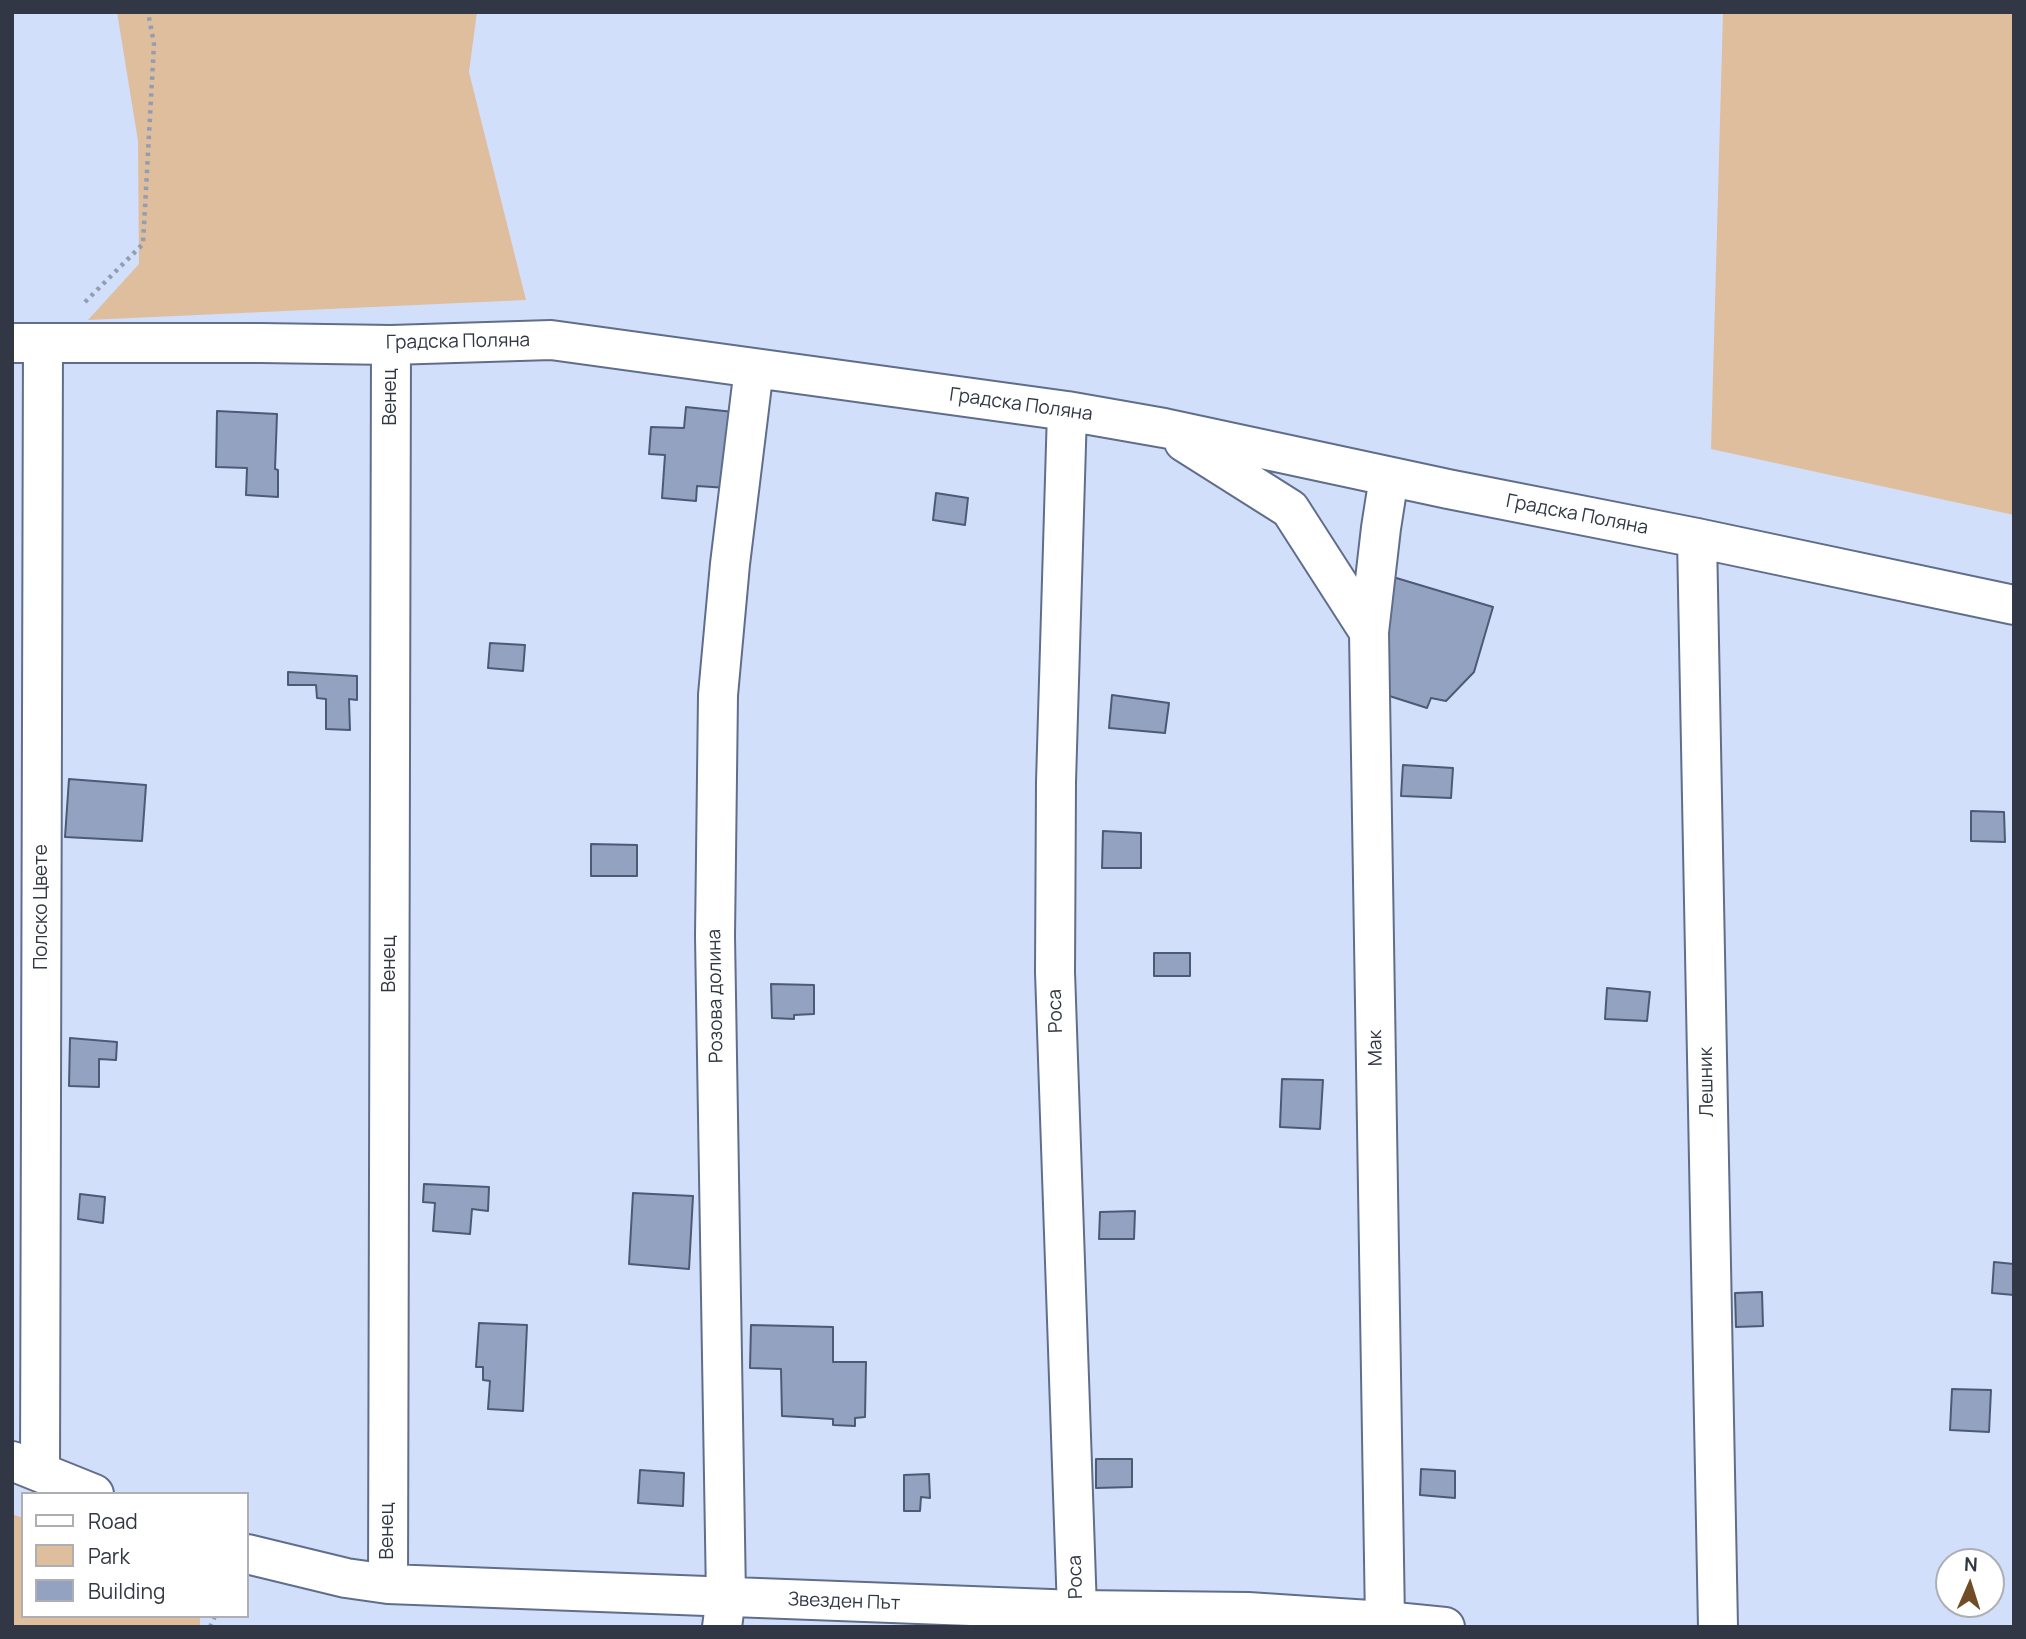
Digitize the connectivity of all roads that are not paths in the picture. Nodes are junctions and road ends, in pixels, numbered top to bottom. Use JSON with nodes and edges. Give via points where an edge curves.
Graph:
{"nodes":[{"id":1,"x":28,"y":343,"type":"edge"},
{"id":2,"x":391,"y":345,"type":"junction"},
{"id":3,"x":754,"y":368,"type":"junction"},
{"id":4,"x":1067,"y":411,"type":"junction"},
{"id":5,"x":1164,"y":428,"type":"junction"},
{"id":6,"x":1389,"y":477,"type":"junction"},
{"id":7,"x":1697,"y":538,"type":"junction"},
{"id":8,"x":2014,"y":605,"type":"edge"},
{"id":9,"x":1369,"y":632,"type":"junction"},
{"id":10,"x":26,"y":1466,"type":"edge"},
{"id":11,"x":89,"y":1492,"type":"edge"},
{"id":12,"x":248,"y":1554,"type":"edge"},
{"id":13,"x":388,"y":1584,"type":"junction"},
{"id":14,"x":1077,"y":1610,"type":"junction"},
{"id":15,"x":724,"y":1612,"type":"edge"},
{"id":16,"x":1385,"y":1621,"type":"junction"},
{"id":17,"x":1445,"y":1627,"type":"edge"},
{"id":18,"x":1718,"y":1627,"type":"edge"}],
"edges":[{"from":1,"to":2,"type":"street","name":"Градска Поляна"},
{"from":1,"to":10,"type":"street","name":"Полско Цвете"},
{"from":2,"to":3,"type":"street","name":"Градска Поляна","via":[[551,340]]},
{"from":2,"to":13,"type":"street","name":"Венец"},
{"from":3,"to":4,"type":"street","name":"Градска Поляна"},
{"from":3,"to":15,"type":"street","name":"Розова долина","via":[[718,695],[715,936]]},
{"from":4,"to":5,"type":"street","name":"Градска Поляна"},
{"from":4,"to":14,"type":"street","name":"Роса","via":[[1055,972]]},
{"from":5,"to":6,"type":"street","name":"Градска Поляна"},
{"from":5,"to":9,"type":"street","via":[[1290,509]]},
{"from":6,"to":7,"type":"street","name":"Градска Поляна"},
{"from":6,"to":9,"type":"street","name":"Мак"},
{"from":7,"to":8,"type":"street","name":"Градска Поляна"},
{"from":7,"to":18,"type":"street","name":"Лешник"},
{"from":9,"to":16,"type":"street","name":"Мак"},
{"from":10,"to":11,"type":"street"},
{"from":12,"to":13,"type":"street","name":"Звезден Път"},
{"from":13,"to":15,"type":"street","name":"Звезден Път"},
{"from":14,"to":15,"type":"street","name":"Звезден Път"},
{"from":14,"to":16,"type":"street","name":"Звезден Път","via":[[1248,1612]]},
{"from":16,"to":17,"type":"street","name":"Звезден Път"}]}
